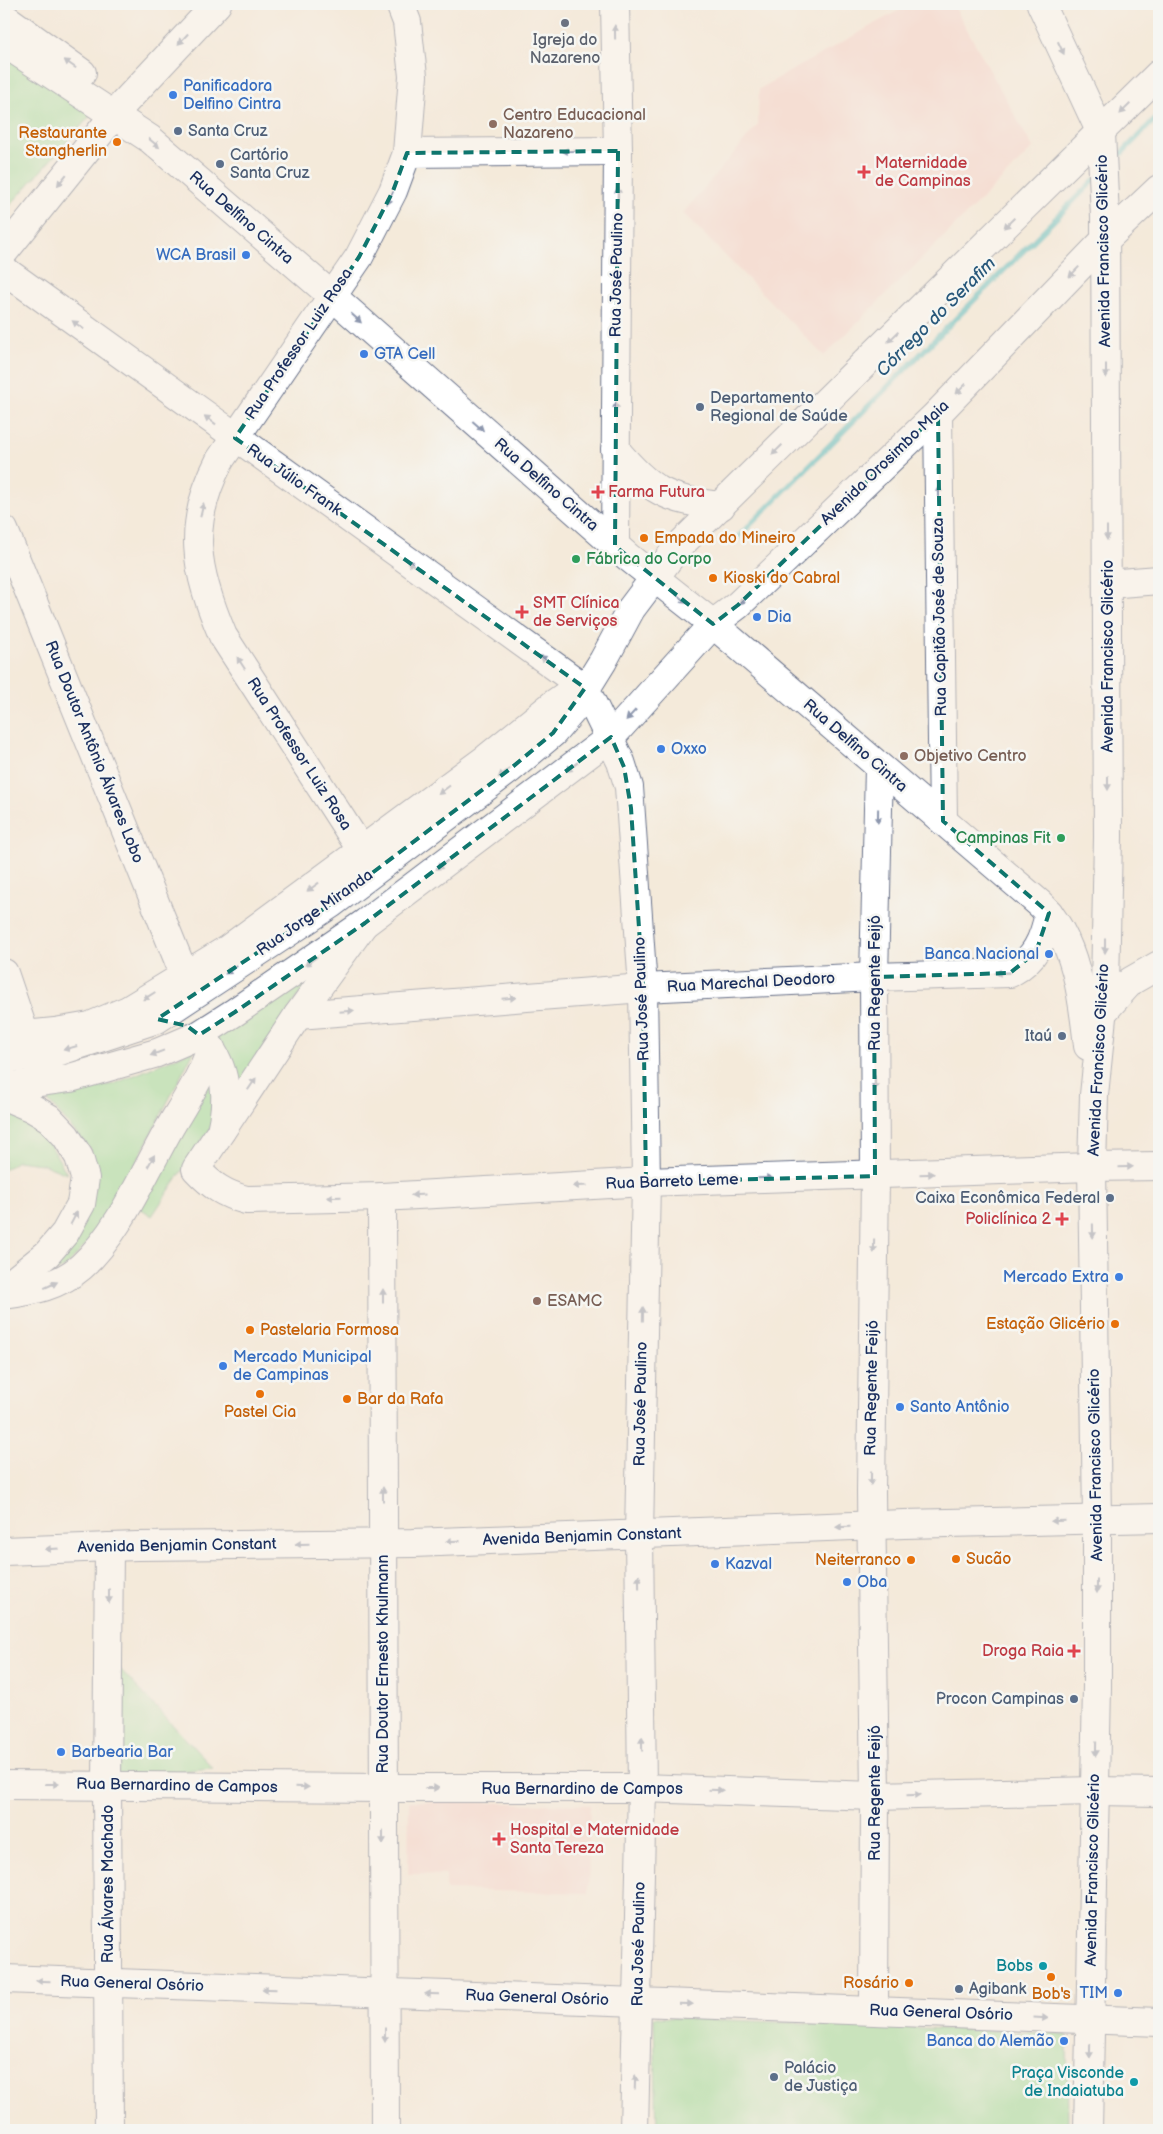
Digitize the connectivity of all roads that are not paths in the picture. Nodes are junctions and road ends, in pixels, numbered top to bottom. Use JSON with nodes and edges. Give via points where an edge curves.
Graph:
{"nodes":[{"id":1,"x":217,"y":4,"type":"edge"},
{"id":2,"x":400,"y":4,"type":"edge"},
{"id":3,"x":615,"y":4,"type":"edge"},
{"id":4,"x":1040,"y":4,"type":"edge"},
{"id":5,"x":4,"y":17,"type":"edge"},
{"id":6,"x":4,"y":43,"type":"edge"},
{"id":7,"x":1159,"y":74,"type":"edge"},
{"id":8,"x":119,"y":109,"type":"junction"},
{"id":9,"x":1101,"y":133,"type":"junction"},
{"id":10,"x":618,"y":150,"type":"junction"},
{"id":11,"x":407,"y":153,"type":"junction"},
{"id":12,"x":1159,"y":189,"type":"edge"},
{"id":13,"x":1105,"y":229,"type":"junction"},
{"id":14,"x":4,"y":252,"type":"edge"},
{"id":15,"x":4,"y":270,"type":"edge"},
{"id":16,"x":331,"y":295,"type":"junction"},
{"id":17,"x":938,"y":413,"type":"junction"},
{"id":18,"x":235,"y":438,"type":"junction"},
{"id":19,"x":615,"y":449,"type":"junction"},
{"id":20,"x":721,"y":506,"type":"junction"},
{"id":21,"x":4,"y":530,"type":"edge"},
{"id":22,"x":615,"y":546,"type":"junction"},
{"id":23,"x":653,"y":577,"type":"junction"},
{"id":24,"x":1159,"y":580,"type":"edge"},
{"id":25,"x":1107,"y":584,"type":"junction"},
{"id":26,"x":713,"y":624,"type":"junction"},
{"id":27,"x":584,"y":690,"type":"junction"},
{"id":28,"x":610,"y":737,"type":"junction"},
{"id":29,"x":879,"y":767,"type":"junction"},
{"id":30,"x":943,"y":821,"type":"junction"},
{"id":31,"x":362,"y":851,"type":"junction"},
{"id":32,"x":1049,"y":913,"type":"junction"},
{"id":33,"x":365,"y":923,"type":"junction"},
{"id":34,"x":1159,"y":965,"type":"edge"},
{"id":35,"x":4,"y":972,"type":"edge"},
{"id":36,"x":184,"y":974,"type":"junction"},
{"id":37,"x":874,"y":976,"type":"junction"},
{"id":38,"x":643,"y":988,"type":"junction"},
{"id":39,"x":1103,"y":1012,"type":"junction"},
{"id":40,"x":298,"y":1015,"type":"junction"},
{"id":41,"x":157,"y":1019,"type":"junction"},
{"id":42,"x":14,"y":1036,"type":"edge"},
{"id":43,"x":205,"y":1042,"type":"junction"},
{"id":44,"x":4,"y":1059,"type":"edge"},
{"id":45,"x":4,"y":1087,"type":"edge"},
{"id":46,"x":1094,"y":1095,"type":"junction"},
{"id":47,"x":4,"y":1096,"type":"edge"},
{"id":48,"x":220,"y":1131,"type":"junction"},
{"id":49,"x":1159,"y":1166,"type":"edge"},
{"id":50,"x":1092,"y":1168,"type":"junction"},
{"id":51,"x":875,"y":1176,"type":"junction"},
{"id":52,"x":646,"y":1182,"type":"junction"},
{"id":53,"x":382,"y":1197,"type":"junction"},
{"id":54,"x":4,"y":1289,"type":"edge"},
{"id":55,"x":4,"y":1295,"type":"edge"},
{"id":56,"x":1159,"y":1518,"type":"edge"},
{"id":57,"x":1097,"y":1520,"type":"junction"},
{"id":58,"x":871,"y":1526,"type":"junction"},
{"id":59,"x":639,"y":1535,"type":"junction"},
{"id":60,"x":383,"y":1543,"type":"junction"},
{"id":61,"x":109,"y":1547,"type":"junction"},
{"id":62,"x":4,"y":1551,"type":"edge"},
{"id":63,"x":107,"y":1784,"type":"junction"},
{"id":64,"x":4,"y":1785,"type":"edge"},
{"id":65,"x":383,"y":1788,"type":"junction"},
{"id":66,"x":642,"y":1788,"type":"junction"},
{"id":67,"x":1095,"y":1790,"type":"junction"},
{"id":68,"x":1159,"y":1792,"type":"edge"},
{"id":69,"x":875,"y":1796,"type":"junction"},
{"id":70,"x":4,"y":1979,"type":"edge"},
{"id":71,"x":109,"y":1983,"type":"junction"},
{"id":72,"x":384,"y":1992,"type":"junction"},
{"id":73,"x":638,"y":2002,"type":"junction"},
{"id":74,"x":874,"y":2010,"type":"junction"},
{"id":75,"x":1090,"y":2020,"type":"junction"},
{"id":76,"x":1159,"y":2022,"type":"edge"},
{"id":77,"x":109,"y":2130,"type":"edge"},
{"id":78,"x":385,"y":2130,"type":"edge"},
{"id":79,"x":634,"y":2130,"type":"edge"},
{"id":80,"x":1088,"y":2130,"type":"edge"}],
"edges":[{"from":1,"to":8,"type":"main road","one_way":true},
{"from":2,"to":11,"type":"main road","name":"Rua Professor Luiz Rosa","via":[[407,22],[412,76]]},
{"from":10,"to":3,"type":"main road","name":"Rua José Paulino","one_way":true},
{"from":4,"to":9,"type":"main road","name":"Avenida Francisco Glicério","one_way":true},
{"from":8,"to":5,"type":"main road","one_way":true},
{"from":6,"to":8,"type":"main road","name":"Rua Delfino Cintra"},
{"from":7,"to":9,"type":"main road","one_way":true},
{"from":8,"to":14,"type":"main road","one_way":true},
{"from":8,"to":16,"type":"main road","name":"Rua Delfino Cintra","one_way":true,"via":[[150,140]]},
{"from":9,"to":13,"type":"main road","name":"Avenida Francisco Glicério"},
{"from":9,"to":20,"type":"main road","one_way":true},
{"from":10,"to":11,"type":"main road","one_way":true},
{"from":19,"to":10,"type":"main road","name":"Rua José Paulino","one_way":true},
{"from":11,"to":16,"type":"main road","name":"Rua Professor Luiz Rosa","one_way":true,"via":[[378,222]]},
{"from":12,"to":13,"type":"main road","name":"Avenida Orosimbo Maia"},
{"from":13,"to":17,"type":"main road","name":"Avenida Orosimbo Maia","one_way":true},
{"from":13,"to":25,"type":"main road","name":"Avenida Francisco Glicério","one_way":true},
{"from":18,"to":15,"type":"main road","name":"Rua Júlio Frank","one_way":true},
{"from":16,"to":18,"type":"main road","name":"Rua Professor Luiz Rosa"},
{"from":16,"to":22,"type":"main road","name":"Rua Delfino Cintra","one_way":true},
{"from":17,"to":26,"type":"main road","name":"Avenida Orosimbo Maia","one_way":true,"via":[[738,605]]},
{"from":30,"to":17,"type":"main road","name":"Rua Capitão José de Souza","one_way":true},
{"from":27,"to":18,"type":"main road","name":"Rua Júlio Frank","one_way":true},
{"from":31,"to":18,"type":"main road","name":"Rua Professor Luiz Rosa","one_way":true,"via":[[223,636],[206,596],[199,562],[198,524],[208,483]]},
{"from":19,"to":20,"type":"main road","via":[[636,474],[657,490],[676,499]]},
{"from":19,"to":22,"type":"main road","name":"Rua José Paulino"},
{"from":20,"to":23,"type":"main road","via":[[676,548]]},
{"from":21,"to":36,"type":"main road","name":"Rua Doutor Antônio Álvares Lobo"},
{"from":22,"to":23,"type":"main road","name":"Rua Delfino Cintra"},
{"from":23,"to":26,"type":"main road","name":"Rua Delfino Cintra","one_way":true},
{"from":23,"to":27,"type":"main road"},
{"from":24,"to":25,"type":"main road"},
{"from":25,"to":39,"type":"main road","name":"Avenida Francisco Glicério","one_way":true,"via":[[1108,837]]},
{"from":26,"to":28,"type":"main road","name":"Avenida Orosimbo Maia","one_way":true},
{"from":26,"to":29,"type":"main road","name":"Rua Delfino Cintra"},
{"from":27,"to":28,"type":"main road","name":"Rua José Paulino"},
{"from":27,"to":31,"type":"main road","name":"Rua Jorge Miranda","one_way":true,"via":[[555,703]]},
{"from":27,"to":41,"type":"main road","name":"Rua Jorge Miranda","one_way":true,"via":[[572,711],[553,733],[510,769],[331,904]]},
{"from":28,"to":33,"type":"main road","one_way":true},
{"from":28,"to":38,"type":"main road","name":"Rua José Paulino","via":[[629,787]]},
{"from":29,"to":30,"type":"main road","name":"Rua Delfino Cintra"},
{"from":29,"to":37,"type":"main road","name":"Rua Regente Feijó","one_way":true},
{"from":30,"to":32,"type":"main road","name":"Rua Delfino Cintra"},
{"from":31,"to":36,"type":"main road","name":"Rua Jorge Miranda","one_way":true,"via":[[228,949]]},
{"from":32,"to":37,"type":"main road","name":"Rua Marechal Deodoro","one_way":true,"via":[[1045,933],[1036,952],[1010,973]]},
{"from":32,"to":46,"type":"main road","name":"Rua Delfino Cintra","via":[[1055,919],[1080,985]]},
{"from":33,"to":40,"type":"main road"},
{"from":33,"to":43,"type":"main road","one_way":true,"via":[[250,1002]]},
{"from":34,"to":39,"type":"main road","via":[[1131,981]]},
{"from":35,"to":42,"type":"main road"},
{"from":36,"to":42,"type":"main road","name":"Rua Jorge Miranda","one_way":true,"via":[[128,1010],[90,1026]]},
{"from":37,"to":38,"type":"main road","name":"Rua Marechal Deodoro"},
{"from":37,"to":51,"type":"main road","name":"Rua Regente Feijó","one_way":true},
{"from":40,"to":38,"type":"main road","name":"Rua Marechal Deodoro","one_way":true},
{"from":38,"to":52,"type":"main road","name":"Rua José Paulino"},
{"from":39,"to":46,"type":"main road","name":"Avenida Francisco Glicério"},
{"from":48,"to":40,"type":"main road","one_way":true},
{"from":41,"to":43,"type":"main road","via":[[187,1026]]},
{"from":41,"to":44,"type":"main road","name":"Rua Jorge Miranda","one_way":true,"via":[[54,1053]]},
{"from":43,"to":45,"type":"main road","one_way":true,"via":[[70,1078]]},
{"from":43,"to":48,"type":"main road","via":[[221,1068],[226,1088],[226,1110]]},
{"from":55,"to":43,"type":"main road","one_way":true,"via":[[42,1289],[63,1279],[96,1250],[125,1210],[201,1073]]},
{"from":46,"to":50,"type":"main road","name":"Avenida Francisco Glicério"},
{"from":54,"to":47,"type":"main road","one_way":true,"via":[[47,1254],[65,1233],[81,1204],[85,1178],[79,1157],[49,1118]]},
{"from":53,"to":48,"type":"main road","name":"Rua Barreto Leme","one_way":true,"via":[[246,1200],[227,1195],[214,1188],[196,1168]]},
{"from":50,"to":49,"type":"main road","name":"Rua Barreto Leme","one_way":true},
{"from":51,"to":50,"type":"main road","name":"Rua Barreto Leme","one_way":true},
{"from":50,"to":57,"type":"main road","name":"Avenida Francisco Glicério","one_way":true},
{"from":52,"to":51,"type":"main road","name":"Rua Barreto Leme","one_way":true},
{"from":51,"to":58,"type":"main road","name":"Rua Regente Feijó","one_way":true},
{"from":52,"to":53,"type":"main road","name":"Rua Barreto Leme","one_way":true},
{"from":59,"to":52,"type":"main road","name":"Rua José Paulino","one_way":true},
{"from":60,"to":53,"type":"main road","name":"Rua Doutor Ernesto Khulmann","one_way":true},
{"from":56,"to":57,"type":"main road","name":"Avenida Benjamin Constant"},
{"from":57,"to":58,"type":"main road","name":"Avenida Benjamin Constant","one_way":true},
{"from":57,"to":67,"type":"main road","name":"Avenida Francisco Glicério","one_way":true},
{"from":58,"to":59,"type":"main road","name":"Avenida Benjamin Constant","one_way":true},
{"from":58,"to":69,"type":"main road","name":"Rua Regente Feijó"},
{"from":59,"to":60,"type":"main road","name":"Avenida Benjamin Constant","one_way":true},
{"from":66,"to":59,"type":"main road","name":"Rua José Paulino","one_way":true},
{"from":60,"to":61,"type":"main road","name":"Avenida Benjamin Constant","one_way":true},
{"from":60,"to":65,"type":"main road","name":"Rua Doutor Ernesto Khulmann"},
{"from":61,"to":62,"type":"main road","name":"Avenida Benjamin Constant","one_way":true},
{"from":61,"to":63,"type":"main road","name":"Rua Álvares Machado","one_way":true},
{"from":64,"to":63,"type":"main road","name":"Rua Bernardino de Campos","one_way":true},
{"from":63,"to":65,"type":"main road","name":"Rua Bernardino de Campos","one_way":true},
{"from":63,"to":71,"type":"main road","name":"Rua Álvares Machado"},
{"from":65,"to":66,"type":"main road","name":"Rua Bernardino de Campos","one_way":true},
{"from":65,"to":72,"type":"main road","name":"Rua Doutor Ernesto Khulmann","one_way":true},
{"from":66,"to":69,"type":"main road","name":"Rua Bernardino de Campos","one_way":true},
{"from":66,"to":73,"type":"main road","name":"Rua José Paulino"},
{"from":67,"to":68,"type":"main road","name":"Rua Bernardino de Campos"},
{"from":69,"to":67,"type":"main road","name":"Rua Bernardino de Campos","one_way":true},
{"from":67,"to":75,"type":"main road","name":"Avenida Francisco Glicério"},
{"from":69,"to":74,"type":"main road","name":"Rua Regente Feijó"},
{"from":71,"to":70,"type":"main road","name":"Rua General Osório","one_way":true},
{"from":72,"to":71,"type":"main road","name":"Rua General Osório","one_way":true},
{"from":71,"to":77,"type":"main road","name":"Rua Álvares Machado"},
{"from":73,"to":72,"type":"main road","name":"Rua General Osório","one_way":true},
{"from":72,"to":78,"type":"main road","name":"Rua Doutor Ernesto Khulmann","one_way":true},
{"from":73,"to":74,"type":"main road","name":"Rua General Osório","one_way":true},
{"from":79,"to":73,"type":"main road","name":"Rua José Paulino","one_way":true},
{"from":74,"to":75,"type":"main road","name":"Rua General Osório","one_way":true},
{"from":75,"to":76,"type":"main road","name":"Rua General Osório"},
{"from":75,"to":80,"type":"main road","name":"Avenida Francisco Glicério","one_way":true}]}
